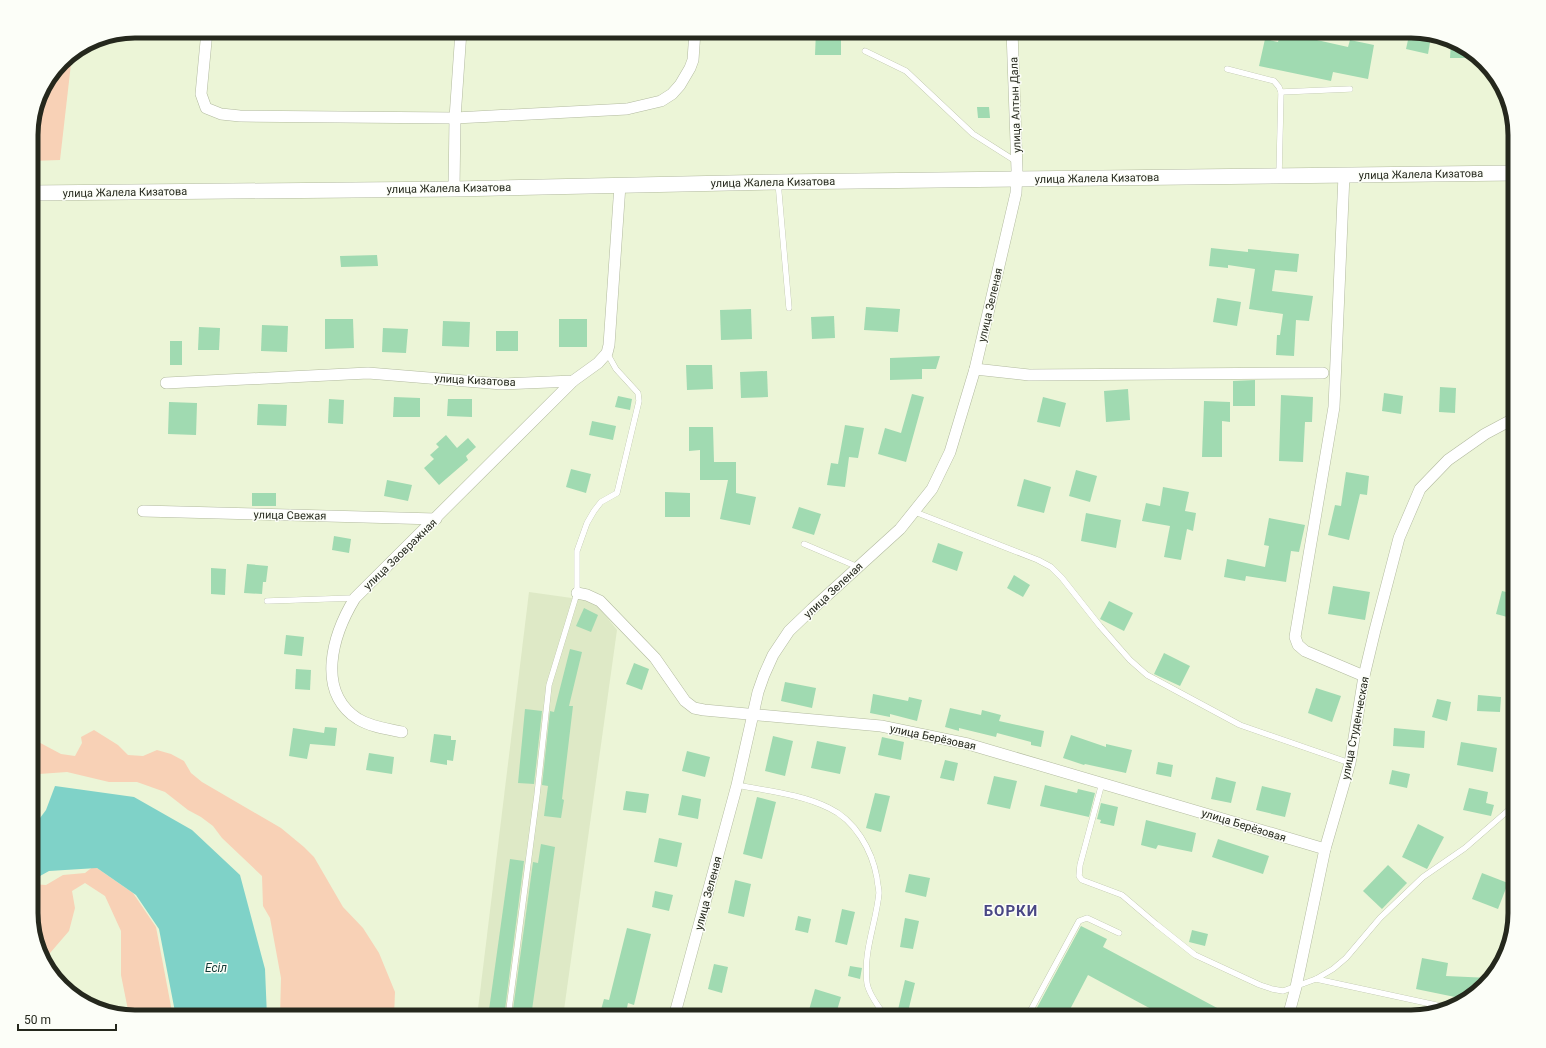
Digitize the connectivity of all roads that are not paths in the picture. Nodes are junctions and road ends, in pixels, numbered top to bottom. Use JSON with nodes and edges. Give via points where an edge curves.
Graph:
{"nodes":[{"id":1,"x":206,"y":38,"type":"edge"},
{"id":2,"x":461,"y":38,"type":"edge"},
{"id":3,"x":695,"y":38,"type":"edge"},
{"id":4,"x":1012,"y":38,"type":"edge"},
{"id":5,"x":865,"y":51,"type":"dead end"},
{"id":6,"x":1227,"y":69,"type":"dead end"},
{"id":7,"x":1350,"y":89,"type":"dead end"},
{"id":8,"x":1281,"y":92,"type":"junction"},
{"id":9,"x":455,"y":118,"type":"junction"},
{"id":10,"x":1017,"y":162,"type":"junction"},
{"id":11,"x":1508,"y":173,"type":"edge"},
{"id":12,"x":1279,"y":175,"type":"junction"},
{"id":13,"x":1344,"y":175,"type":"junction"},
{"id":14,"x":1016,"y":180,"type":"junction"},
{"id":15,"x":778,"y":182,"type":"junction"},
{"id":16,"x":620,"y":185,"type":"junction"},
{"id":17,"x":454,"y":189,"type":"junction"},
{"id":18,"x":38,"y":193,"type":"edge"},
{"id":19,"x":789,"y":308,"type":"dead end"},
{"id":20,"x":607,"y":353,"type":"junction"},
{"id":21,"x":975,"y":369,"type":"junction"},
{"id":22,"x":1323,"y":373,"type":"dead end"},
{"id":23,"x":573,"y":381,"type":"junction"},
{"id":24,"x":166,"y":383,"type":"dead end"},
{"id":25,"x":1508,"y":422,"type":"edge"},
{"id":26,"x":143,"y":511,"type":"dead end"},
{"id":27,"x":915,"y":512,"type":"junction"},
{"id":28,"x":436,"y":519,"type":"junction"},
{"id":29,"x":804,"y":544,"type":"dead end"},
{"id":30,"x":858,"y":567,"type":"junction"},
{"id":31,"x":577,"y":593,"type":"junction"},
{"id":32,"x":354,"y":598,"type":"junction"},
{"id":33,"x":267,"y":601,"type":"dead end"},
{"id":34,"x":1364,"y":676,"type":"junction"},
{"id":35,"x":753,"y":714,"type":"junction"},
{"id":36,"x":402,"y":732,"type":"dead end"},
{"id":37,"x":1350,"y":763,"type":"junction"},
{"id":38,"x":1102,"y":783,"type":"junction"},
{"id":39,"x":737,"y":785,"type":"junction"},
{"id":40,"x":1508,"y":811,"type":"edge"},
{"id":41,"x":1325,"y":849,"type":"junction"},
{"id":42,"x":1118,"y":933,"type":"dead end"},
{"id":43,"x":1316,"y":979,"type":"junction"},
{"id":44,"x":1296,"y":987,"type":"junction"},
{"id":45,"x":1439,"y":1006,"type":"edge"},
{"id":46,"x":509,"y":1010,"type":"edge"},
{"id":47,"x":676,"y":1010,"type":"edge"},
{"id":48,"x":881,"y":1010,"type":"edge"},
{"id":49,"x":1031,"y":1010,"type":"edge"},
{"id":50,"x":1290,"y":1010,"type":"edge"}],
"edges":[{"from":1,"to":9,"type":"street","via":[[200,94],[206,108],[221,114]]},
{"from":2,"to":9,"type":"street"},
{"from":3,"to":9,"type":"street","via":[[690,68],[680,85],[661,102],[627,109]]},
{"from":4,"to":10,"type":"street","name":"улица Алтын Дала"},
{"from":5,"to":10,"type":"lane","via":[[906,71],[973,134]]},
{"from":6,"to":8,"type":"lane","via":[[1274,81]]},
{"from":7,"to":8,"type":"lane"},
{"from":8,"to":12,"type":"lane"},
{"from":9,"to":17,"type":"street"},
{"from":10,"to":14,"type":"street","name":"улица Алтын Дала"},
{"from":11,"to":13,"type":"main road","name":"улица Жалела Кизатова"},
{"from":12,"to":13,"type":"main road","name":"улица Жалела Кизатова"},
{"from":12,"to":14,"type":"main road","name":"улица Жалела Кизатова"},
{"from":13,"to":34,"type":"street","via":[[1334,407],[1295,637],[1298,645],[1305,651]]},
{"from":14,"to":15,"type":"main road","name":"улица Жалела Кизатова"},
{"from":14,"to":21,"type":"street","name":"улица Зеленая","via":[[1014,204]]},
{"from":15,"to":16,"type":"main road","name":"улица Жалела Кизатова"},
{"from":15,"to":19,"type":"lane"},
{"from":16,"to":17,"type":"main road","name":"улица Жалела Кизатова"},
{"from":16,"to":20,"type":"street","via":[[611,328]]},
{"from":17,"to":18,"type":"main road","name":"улица Жалела Кизатова"},
{"from":20,"to":23,"type":"street"},
{"from":20,"to":31,"type":"lane","via":[[616,369],[638,393],[639,401],[617,493],[601,502],[580,539],[577,551]]},
{"from":21,"to":22,"type":"street","via":[[1029,375]]},
{"from":21,"to":27,"type":"street","name":"улица Зеленая","via":[[950,452],[932,489]]},
{"from":23,"to":24,"type":"street","name":"улица Кизатова","via":[[502,384],[368,373]]},
{"from":23,"to":28,"type":"street","name":"улица Заовражная"},
{"from":25,"to":34,"type":"street","name":"улица Студенческая","via":[[1485,434],[1448,460],[1420,489],[1399,538]]},
{"from":26,"to":28,"type":"street","name":"улица Свежая"},
{"from":27,"to":30,"type":"street","name":"улица Зеленая"},
{"from":27,"to":37,"type":"lane","via":[[1051,567],[1130,660],[1147,675],[1240,725]]},
{"from":28,"to":32,"type":"street","name":"улица Заовражная"},
{"from":29,"to":30,"type":"lane"},
{"from":30,"to":35,"type":"street","name":"улица Зеленая","via":[[789,631],[773,655],[764,675]]},
{"from":31,"to":35,"type":"street","name":"улица Берёзовая","via":[[600,601],[655,658],[685,701],[694,708]]},
{"from":31,"to":46,"type":"lane","via":[[549,685]]},
{"from":32,"to":33,"type":"lane"},
{"from":32,"to":36,"type":"street","name":"улица Заовражная","via":[[338,629],[332,668],[333,685],[347,710],[359,719]]},
{"from":34,"to":37,"type":"street","name":"улица Студенческая"},
{"from":35,"to":38,"type":"street","name":"улица Берёзовая","via":[[881,726],[968,744]]},
{"from":35,"to":39,"type":"street","name":"улица Зеленая"},
{"from":37,"to":41,"type":"street","name":"улица Студенческая"},
{"from":38,"to":41,"type":"street","name":"улица Берёзовая"},
{"from":38,"to":44,"type":"lane","via":[[1080,865],[1082,880],[1122,895],[1195,954],[1272,989],[1283,991]]},
{"from":39,"to":47,"type":"street","name":"улица Зеленая"},
{"from":39,"to":48,"type":"lane","via":[[801,798],[829,808],[850,823],[866,844],[875,868],[879,892],[866,958],[867,985]]},
{"from":40,"to":43,"type":"lane","via":[[1465,848],[1423,876],[1380,918],[1346,958],[1334,969]]},
{"from":41,"to":44,"type":"street","name":"улица Студенческая"},
{"from":42,"to":49,"type":"lane","via":[[1088,918],[1079,921]]},
{"from":43,"to":44,"type":"lane"},
{"from":43,"to":45,"type":"lane"},
{"from":44,"to":50,"type":"street","name":"улица Студенческая"}]}
